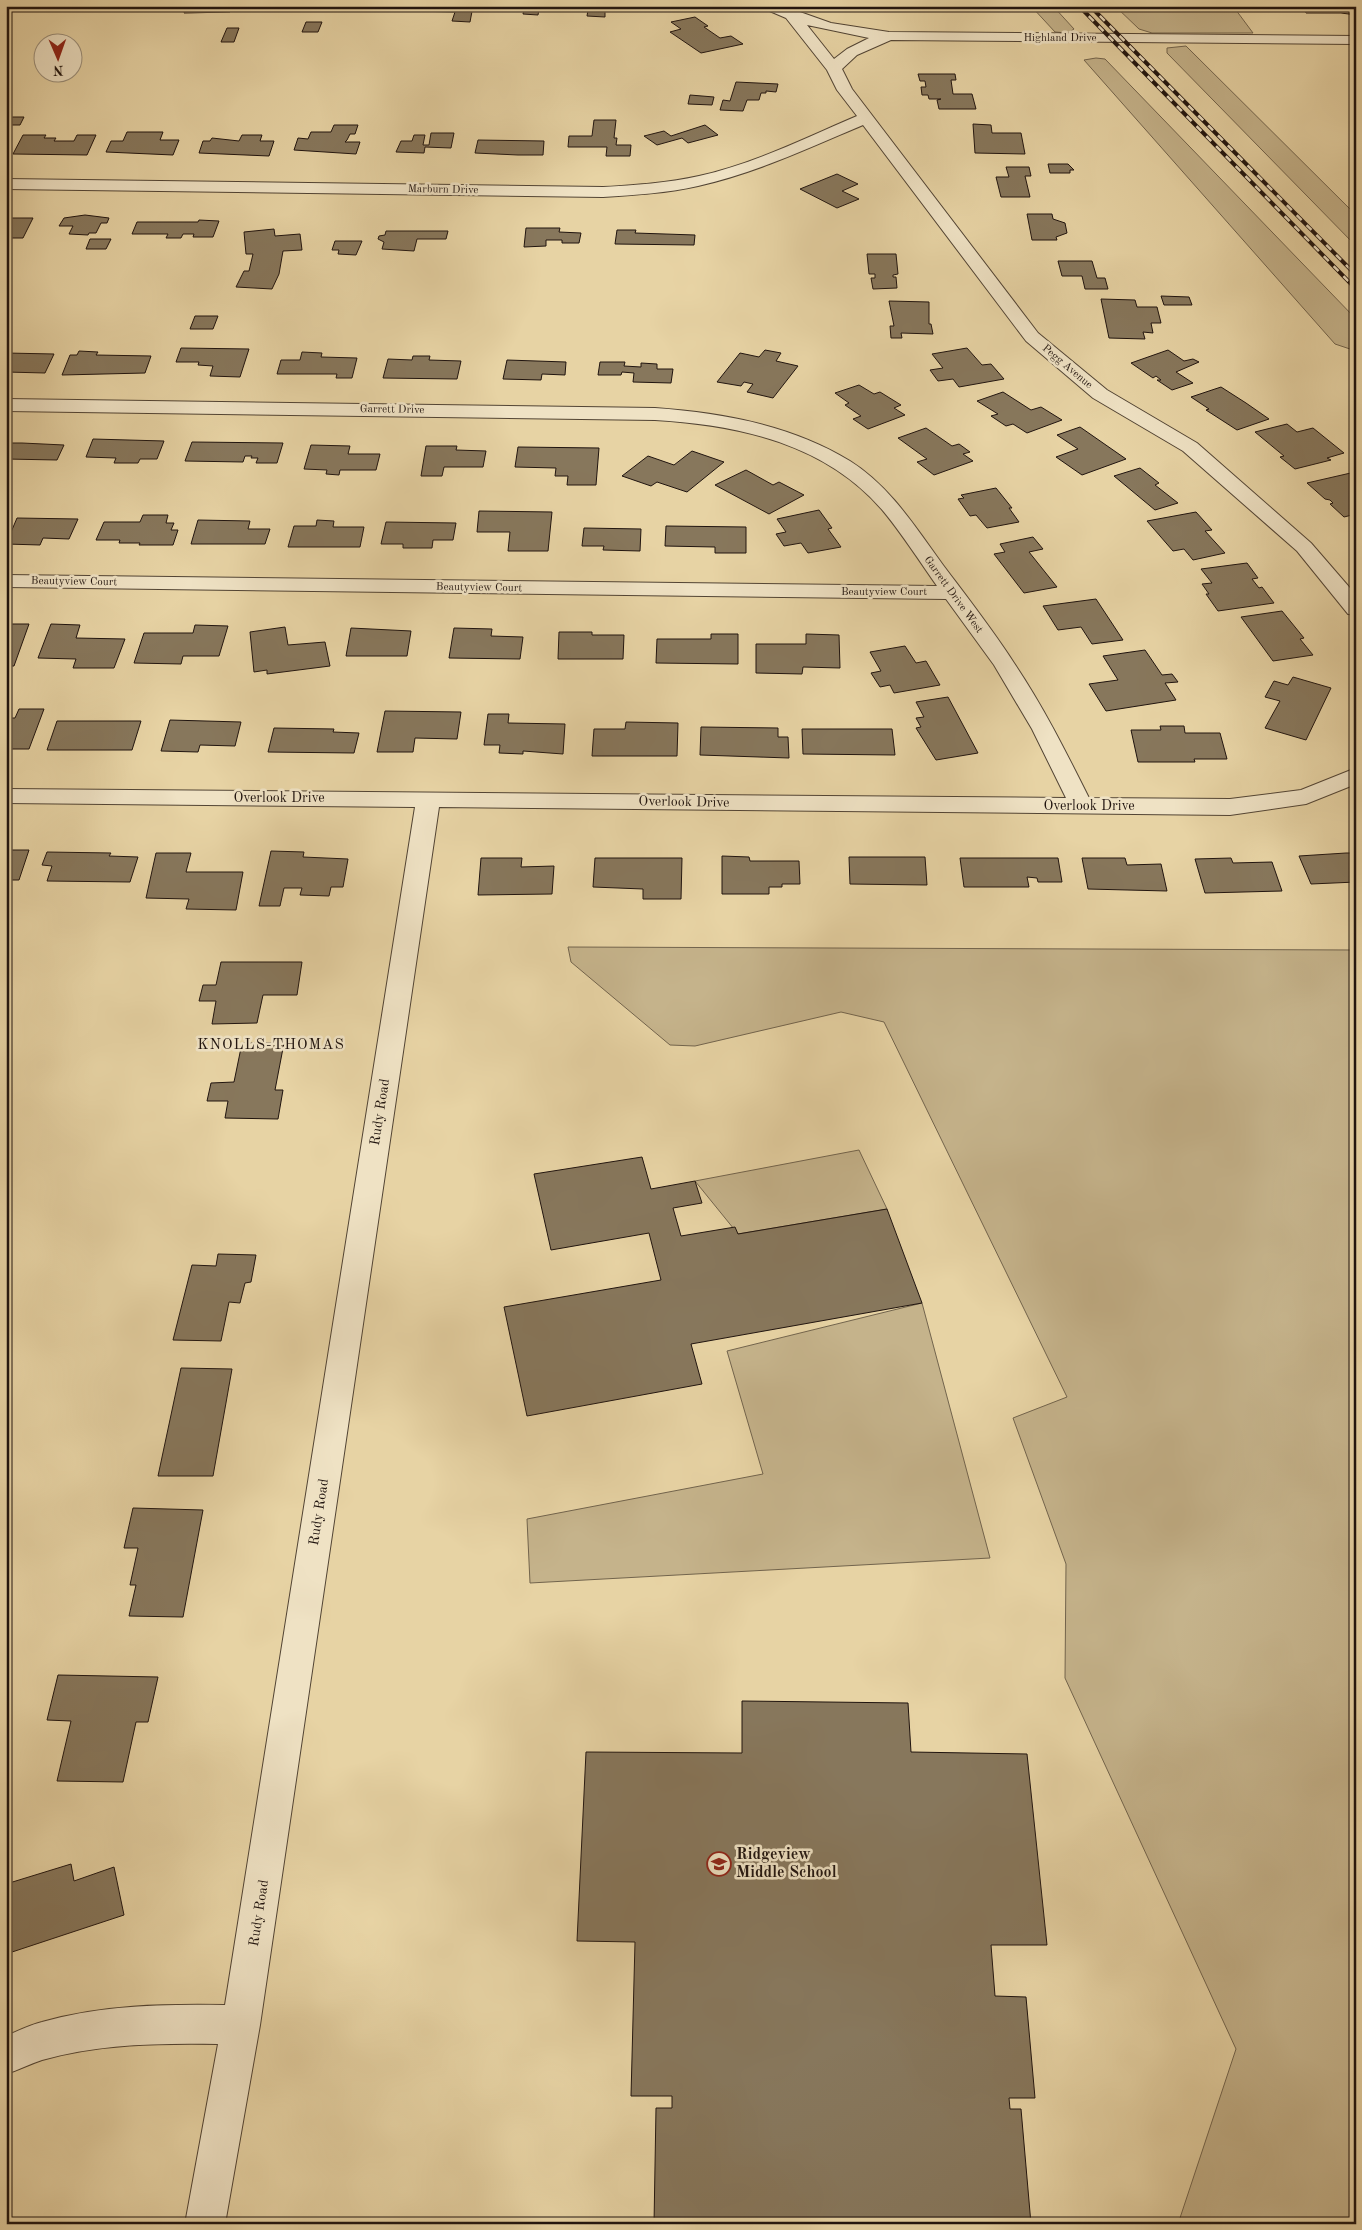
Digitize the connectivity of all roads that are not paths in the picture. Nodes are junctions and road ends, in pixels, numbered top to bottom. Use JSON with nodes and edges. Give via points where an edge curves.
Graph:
{"nodes":[{"id":1,"x":770,"y":6,"type":"edge"},
{"id":2,"x":793,"y":17,"type":"junction"},
{"id":3,"x":889,"y":36,"type":"junction"},
{"id":4,"x":1356,"y":40,"type":"edge"},
{"id":5,"x":834,"y":69,"type":"junction"},
{"id":6,"x":867,"y":118,"type":"junction"},
{"id":7,"x":6,"y":184,"type":"edge"},
{"id":8,"x":6,"y":405,"type":"edge"},
{"id":9,"x":775,"y":434,"type":"joint"},
{"id":10,"x":6,"y":581,"type":"edge"},
{"id":11,"x":952,"y":593,"type":"junction"},
{"id":12,"x":1356,"y":609,"type":"edge"},
{"id":13,"x":1356,"y":775,"type":"edge"},
{"id":14,"x":6,"y":796,"type":"edge"},
{"id":15,"x":428,"y":800,"type":"junction"},
{"id":16,"x":1081,"y":805,"type":"junction"},
{"id":17,"x":242,"y":2025,"type":"junction"},
{"id":18,"x":6,"y":2055,"type":"edge"},
{"id":19,"x":205,"y":2224,"type":"edge"}],
"edges":[{"from":1,"to":2,"type":"street","name":"Highland Drive"},
{"from":2,"to":3,"type":"street","name":"Highland Drive","via":[[837,30]]},
{"from":2,"to":5,"type":"street","name":"Pegg Avenue"},
{"from":3,"to":4,"type":"street","name":"Highland Drive"},
{"from":3,"to":5,"type":"street","via":[[844,56]]},
{"from":5,"to":6,"type":"street","name":"Pegg Avenue","via":[[845,90]]},
{"from":6,"to":7,"type":"street","name":"Marburn Drive","via":[[735,171],[700,181],[649,189],[584,192]]},
{"from":6,"to":12,"type":"street","name":"Pegg Avenue","via":[[1032,338],[1100,394],[1190,447],[1304,546]]},
{"from":8,"to":9,"type":"street","name":"Garrett Drive","via":[[655,414],[717,419]]},
{"from":9,"to":11,"type":"street","name":"Garrett Drive West","via":[[844,465],[870,486],[891,508]]},
{"from":10,"to":11,"type":"street","name":"Beautyview Court"},
{"from":11,"to":16,"type":"street","name":"Garrett Drive West","via":[[1004,664],[1043,730]]},
{"from":13,"to":16,"type":"street","name":"Overlook Drive","via":[[1306,797],[1230,807]]},
{"from":14,"to":15,"type":"street","name":"Overlook Drive"},
{"from":15,"to":16,"type":"street","name":"Overlook Drive"},
{"from":15,"to":17,"type":"street","name":"Rudy Road"},
{"from":17,"to":18,"type":"street","via":[[114,2026],[48,2039]]},
{"from":17,"to":19,"type":"street","name":"Rudy Road"}]}
